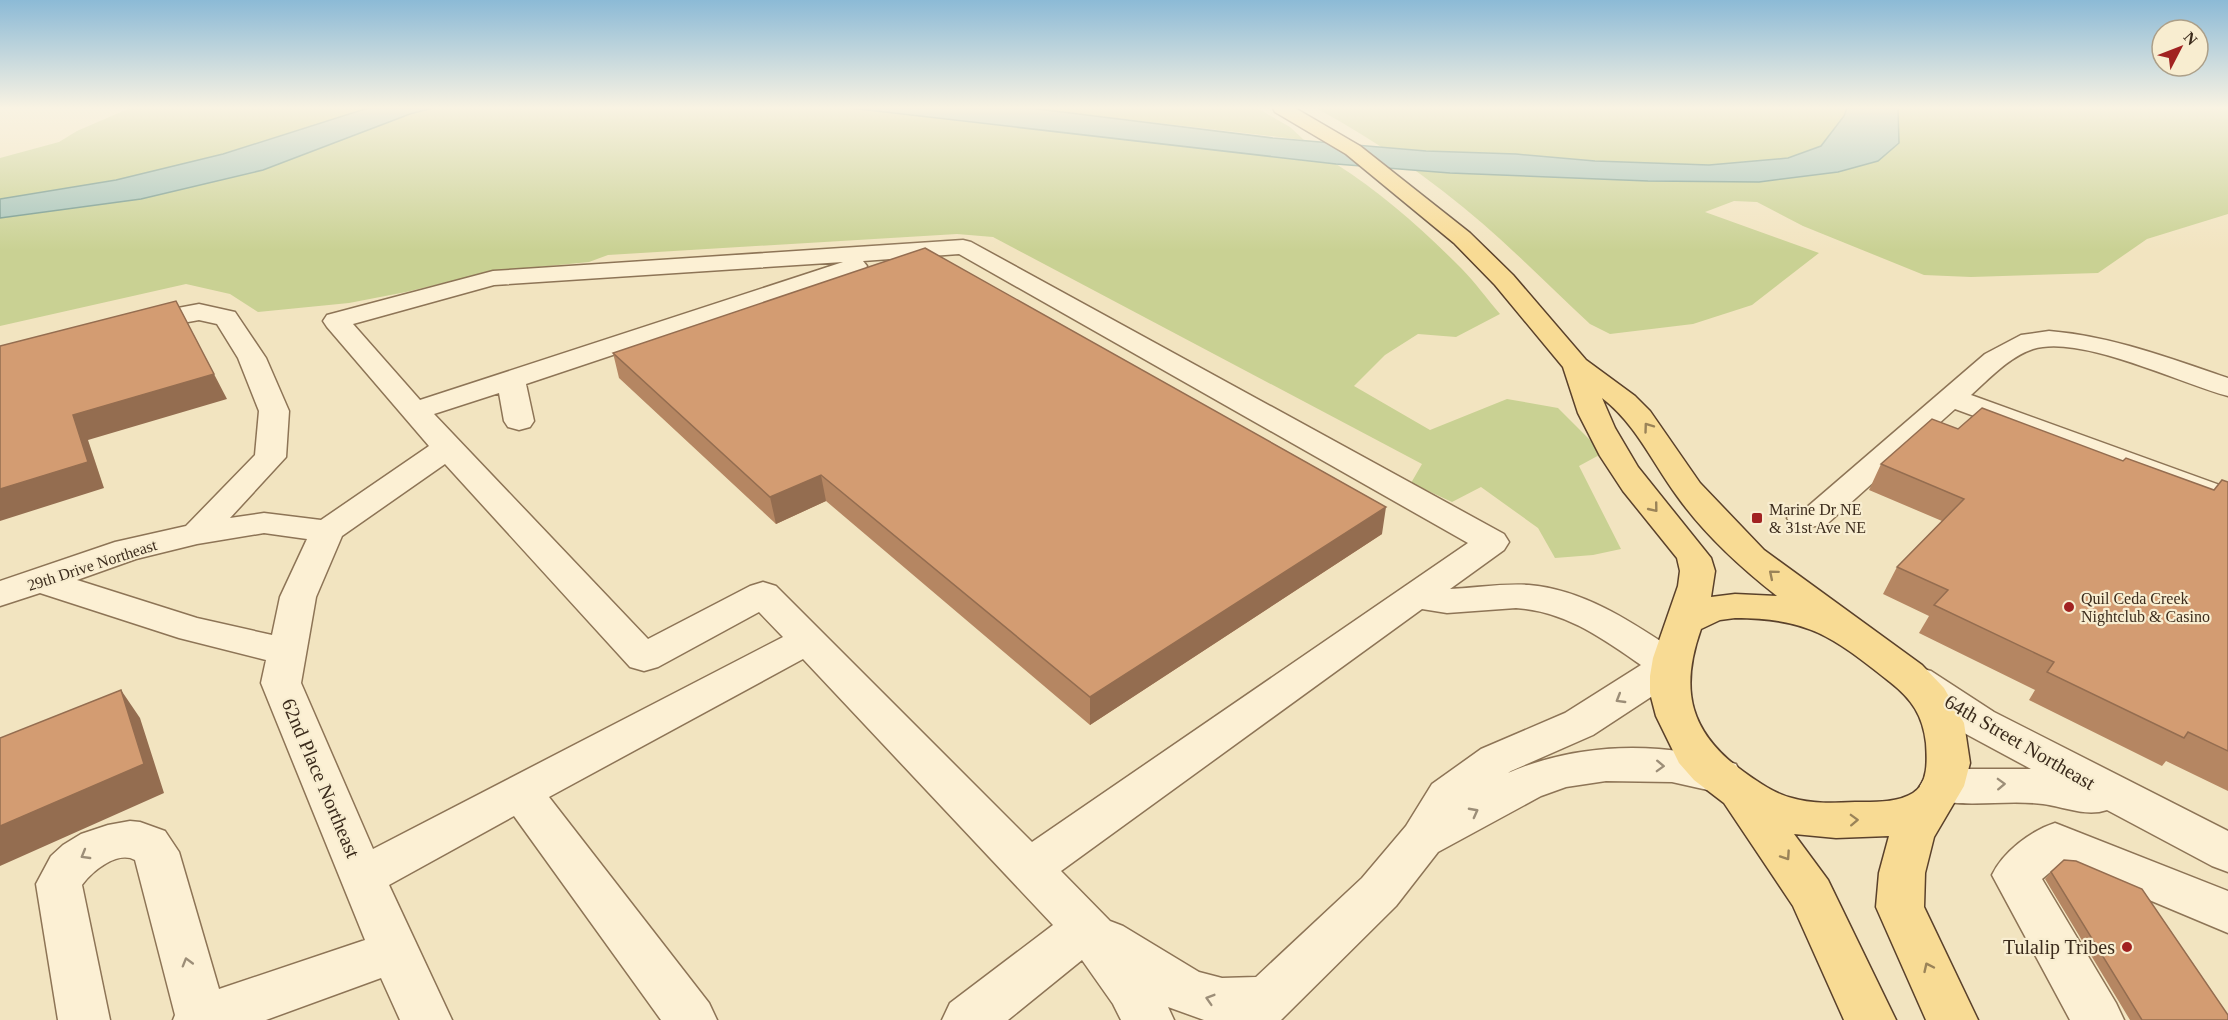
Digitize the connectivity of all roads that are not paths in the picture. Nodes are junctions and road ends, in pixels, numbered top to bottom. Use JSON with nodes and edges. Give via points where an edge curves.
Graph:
{"nodes":[{"id":1,"x":1360,"y":156,"type":"edge"},
{"id":2,"x":899,"y":251,"type":"junction"},
{"id":3,"x":110,"y":329,"type":"edge"},
{"id":4,"x":1576,"y":366,"type":"junction"},
{"id":5,"x":511,"y":380,"type":"junction"},
{"id":6,"x":2228,"y":387,"type":"edge"},
{"id":7,"x":1952,"y":398,"type":"junction"},
{"id":8,"x":415,"y":411,"type":"junction"},
{"id":9,"x":519,"y":421,"type":"dead end"},
{"id":10,"x":447,"y":448,"type":"junction"},
{"id":11,"x":2228,"y":500,"type":"edge"},
{"id":12,"x":1804,"y":518,"type":"dead end"},
{"id":13,"x":327,"y":531,"type":"junction"},
{"id":14,"x":197,"y":534,"type":"junction"},
{"id":15,"x":42,"y":581,"type":"junction"},
{"id":16,"x":0,"y":594,"type":"edge"},
{"id":17,"x":1417,"y":596,"type":"junction"},
{"id":18,"x":1684,"y":622,"type":"junction"},
{"id":19,"x":1854,"y":634,"type":"junction"},
{"id":20,"x":808,"y":640,"type":"junction"},
{"id":21,"x":287,"y":652,"type":"junction"},
{"id":22,"x":1669,"y":666,"type":"junction"},
{"id":23,"x":1908,"y":675,"type":"junction"},
{"id":24,"x":1730,"y":784,"type":"junction"},
{"id":25,"x":521,"y":792,"type":"junction"},
{"id":26,"x":1936,"y":795,"type":"junction"},
{"id":27,"x":2134,"y":805,"type":"junction"},
{"id":28,"x":1422,"y":839,"type":"junction"},
{"id":29,"x":2228,"y":853,"type":"edge"},
{"id":30,"x":1030,"y":868,"type":"junction"},
{"id":31,"x":363,"y":877,"type":"junction"},
{"id":32,"x":2228,"y":912,"type":"edge"},
{"id":33,"x":1087,"y":928,"type":"junction"},
{"id":34,"x":394,"y":952,"type":"junction"},
{"id":35,"x":1257,"y":1010,"type":"edge"},
{"id":36,"x":201,"y":1019,"type":"edge"},
{"id":37,"x":84,"y":1020,"type":"edge"},
{"id":38,"x":426,"y":1020,"type":"edge"},
{"id":39,"x":692,"y":1020,"type":"edge"},
{"id":40,"x":968,"y":1020,"type":"edge"},
{"id":41,"x":1148,"y":1020,"type":"edge"},
{"id":42,"x":1870,"y":1020,"type":"edge"},
{"id":43,"x":1952,"y":1020,"type":"edge"},
{"id":44,"x":2098,"y":1020,"type":"edge"}],
"edges":[{"from":1,"to":4,"type":"main road","via":[[1479,255]]},
{"from":2,"to":5,"type":"street"},
{"from":2,"to":8,"type":"street","via":[[493,278],[336,321]]},
{"from":2,"to":17,"type":"street","via":[[963,247],[1492,542]]},
{"from":3,"to":14,"type":"street","via":[[199,312],[226,318],[252,358],[274,411],[270,457]]},
{"from":4,"to":18,"type":"main road","one_way":true,"via":[[1587,404],[1606,441],[1633,482],[1695,559],[1697,586]]},
{"from":19,"to":4,"type":"main road","one_way":true,"via":[[1752,558],[1698,502],[1640,417]]},
{"from":5,"to":8,"type":"street"},
{"from":5,"to":9,"type":"street"},
{"from":6,"to":7,"type":"street","via":[[2095,344],[2052,339],[2030,341],[2007,351]]},
{"from":7,"to":11,"type":"street"},
{"from":7,"to":12,"type":"street","via":[[1815,517]]},
{"from":8,"to":10,"type":"street"},
{"from":10,"to":13,"type":"street"},
{"from":10,"to":20,"type":"street","via":[[644,658],[763,594]]},
{"from":13,"to":14,"type":"street","name":"29th Drive Northeast","via":[[264,524]]},
{"from":13,"to":21,"type":"street","name":"62nd Place Northeast","via":[[298,597]]},
{"from":14,"to":15,"type":"street","name":"29th Drive Northeast","via":[[127,550]]},
{"from":15,"to":16,"type":"street","name":"29th Drive Northeast"},
{"from":15,"to":21,"type":"street","via":[[192,629]]},
{"from":17,"to":22,"type":"street","via":[[1451,602],[1529,597],[1563,603],[1616,630]]},
{"from":17,"to":30,"type":"street"},
{"from":18,"to":19,"type":"main road","via":[[1712,609],[1759,606],[1796,611]]},
{"from":18,"to":22,"type":"main road"},
{"from":19,"to":23,"type":"main road"},
{"from":20,"to":25,"type":"street"},
{"from":20,"to":30,"type":"street"},
{"from":21,"to":31,"type":"street","name":"62nd Place Northeast","via":[[281,683]]},
{"from":22,"to":24,"type":"main road","via":[[1669,692],[1695,754]]},
{"from":22,"to":28,"type":"street","one_way":true,"via":[[1579,724],[1496,760],[1447,796]]},
{"from":23,"to":26,"type":"main road","via":[[1930,698],[1944,723],[1949,763]]},
{"from":23,"to":27,"type":"street","name":"64th Street Northeast","via":[[1980,723]]},
{"from":24,"to":26,"type":"main road","one_way":true,"via":[[1779,813],[1826,821],[1909,815]]},
{"from":28,"to":24,"type":"street","one_way":true,"via":[[1526,784],[1564,771],[1606,765],[1672,766]]},
{"from":24,"to":42,"type":"main road","one_way":true,"via":[[1812,894]]},
{"from":25,"to":31,"type":"street"},
{"from":25,"to":39,"type":"street"},
{"from":26,"to":27,"type":"street","name":"64th Street Northeast","one_way":true,"via":[[2012,784]]},
{"from":43,"to":26,"type":"main road","one_way":true,"via":[[1900,907],[1902,873],[1912,833]]},
{"from":27,"to":29,"type":"street","name":"64th Street Northeast"},
{"from":28,"to":35,"type":"street","via":[[1379,892]]},
{"from":30,"to":33,"type":"street"},
{"from":31,"to":34,"type":"street","name":"62nd Place Northeast"},
{"from":32,"to":44,"type":"street","via":[[2055,841],[2015,875]]},
{"from":35,"to":33,"type":"street","one_way":true,"via":[[1186,991]]},
{"from":33,"to":40,"type":"street"},
{"from":33,"to":41,"type":"street","via":[[1131,988]]},
{"from":34,"to":36,"type":"street"},
{"from":34,"to":38,"type":"street","name":"62nd Place Northeast"},
{"from":36,"to":37,"type":"street","one_way":true,"via":[[156,852],[145,840],[132,839],[79,857],[59,884]]}]}
